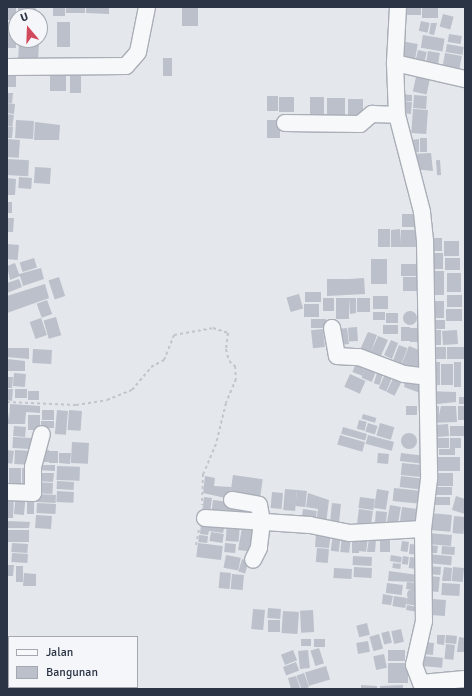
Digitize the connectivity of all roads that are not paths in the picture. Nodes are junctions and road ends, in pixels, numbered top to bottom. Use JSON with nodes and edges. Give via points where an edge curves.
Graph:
{"nodes":[{"id":1,"x":147,"y":7,"type":"edge"},
{"id":2,"x":398,"y":7,"type":"edge"},
{"id":3,"x":395,"y":63,"type":"junction"},
{"id":4,"x":7,"y":67,"type":"edge"},
{"id":5,"x":465,"y":78,"type":"edge"},
{"id":6,"x":397,"y":115,"type":"junction"},
{"id":7,"x":285,"y":123,"type":"dead end"},
{"id":8,"x":332,"y":328,"type":"dead end"},
{"id":9,"x":426,"y":377,"type":"junction"},
{"id":10,"x":42,"y":434,"type":"dead end"},
{"id":11,"x":7,"y":492,"type":"edge"},
{"id":12,"x":232,"y":500,"type":"dead end"},
{"id":13,"x":205,"y":518,"type":"road end"},
{"id":14,"x":262,"y":522,"type":"junction"},
{"id":15,"x":423,"y":529,"type":"junction"},
{"id":16,"x":253,"y":560,"type":"dead end"},
{"id":17,"x":465,"y":679,"type":"edge"},
{"id":18,"x":420,"y":686,"type":"edge"}],
"edges":[{"from":1,"to":4,"type":"street","via":[[138,52],[126,66]]},
{"from":2,"to":3,"type":"street"},
{"from":3,"to":5,"type":"street"},
{"from":3,"to":6,"type":"street"},
{"from":6,"to":7,"type":"street","via":[[372,114],[360,124]]},
{"from":6,"to":9,"type":"street","via":[[422,212],[425,241]]},
{"from":8,"to":9,"type":"street","via":[[337,356],[359,357],[404,374]]},
{"from":9,"to":15,"type":"street","via":[[429,479]]},
{"from":10,"to":11,"type":"street","via":[[33,467],[33,493]]},
{"from":12,"to":14,"type":"street","via":[[257,503]]},
{"from":13,"to":14,"type":"street"},
{"from":14,"to":15,"type":"street","via":[[310,525],[350,533]]},
{"from":14,"to":16,"type":"street","via":[[259,548]]},
{"from":15,"to":18,"type":"street","via":[[424,621],[414,665]]},
{"from":17,"to":18,"type":"street"}]}
